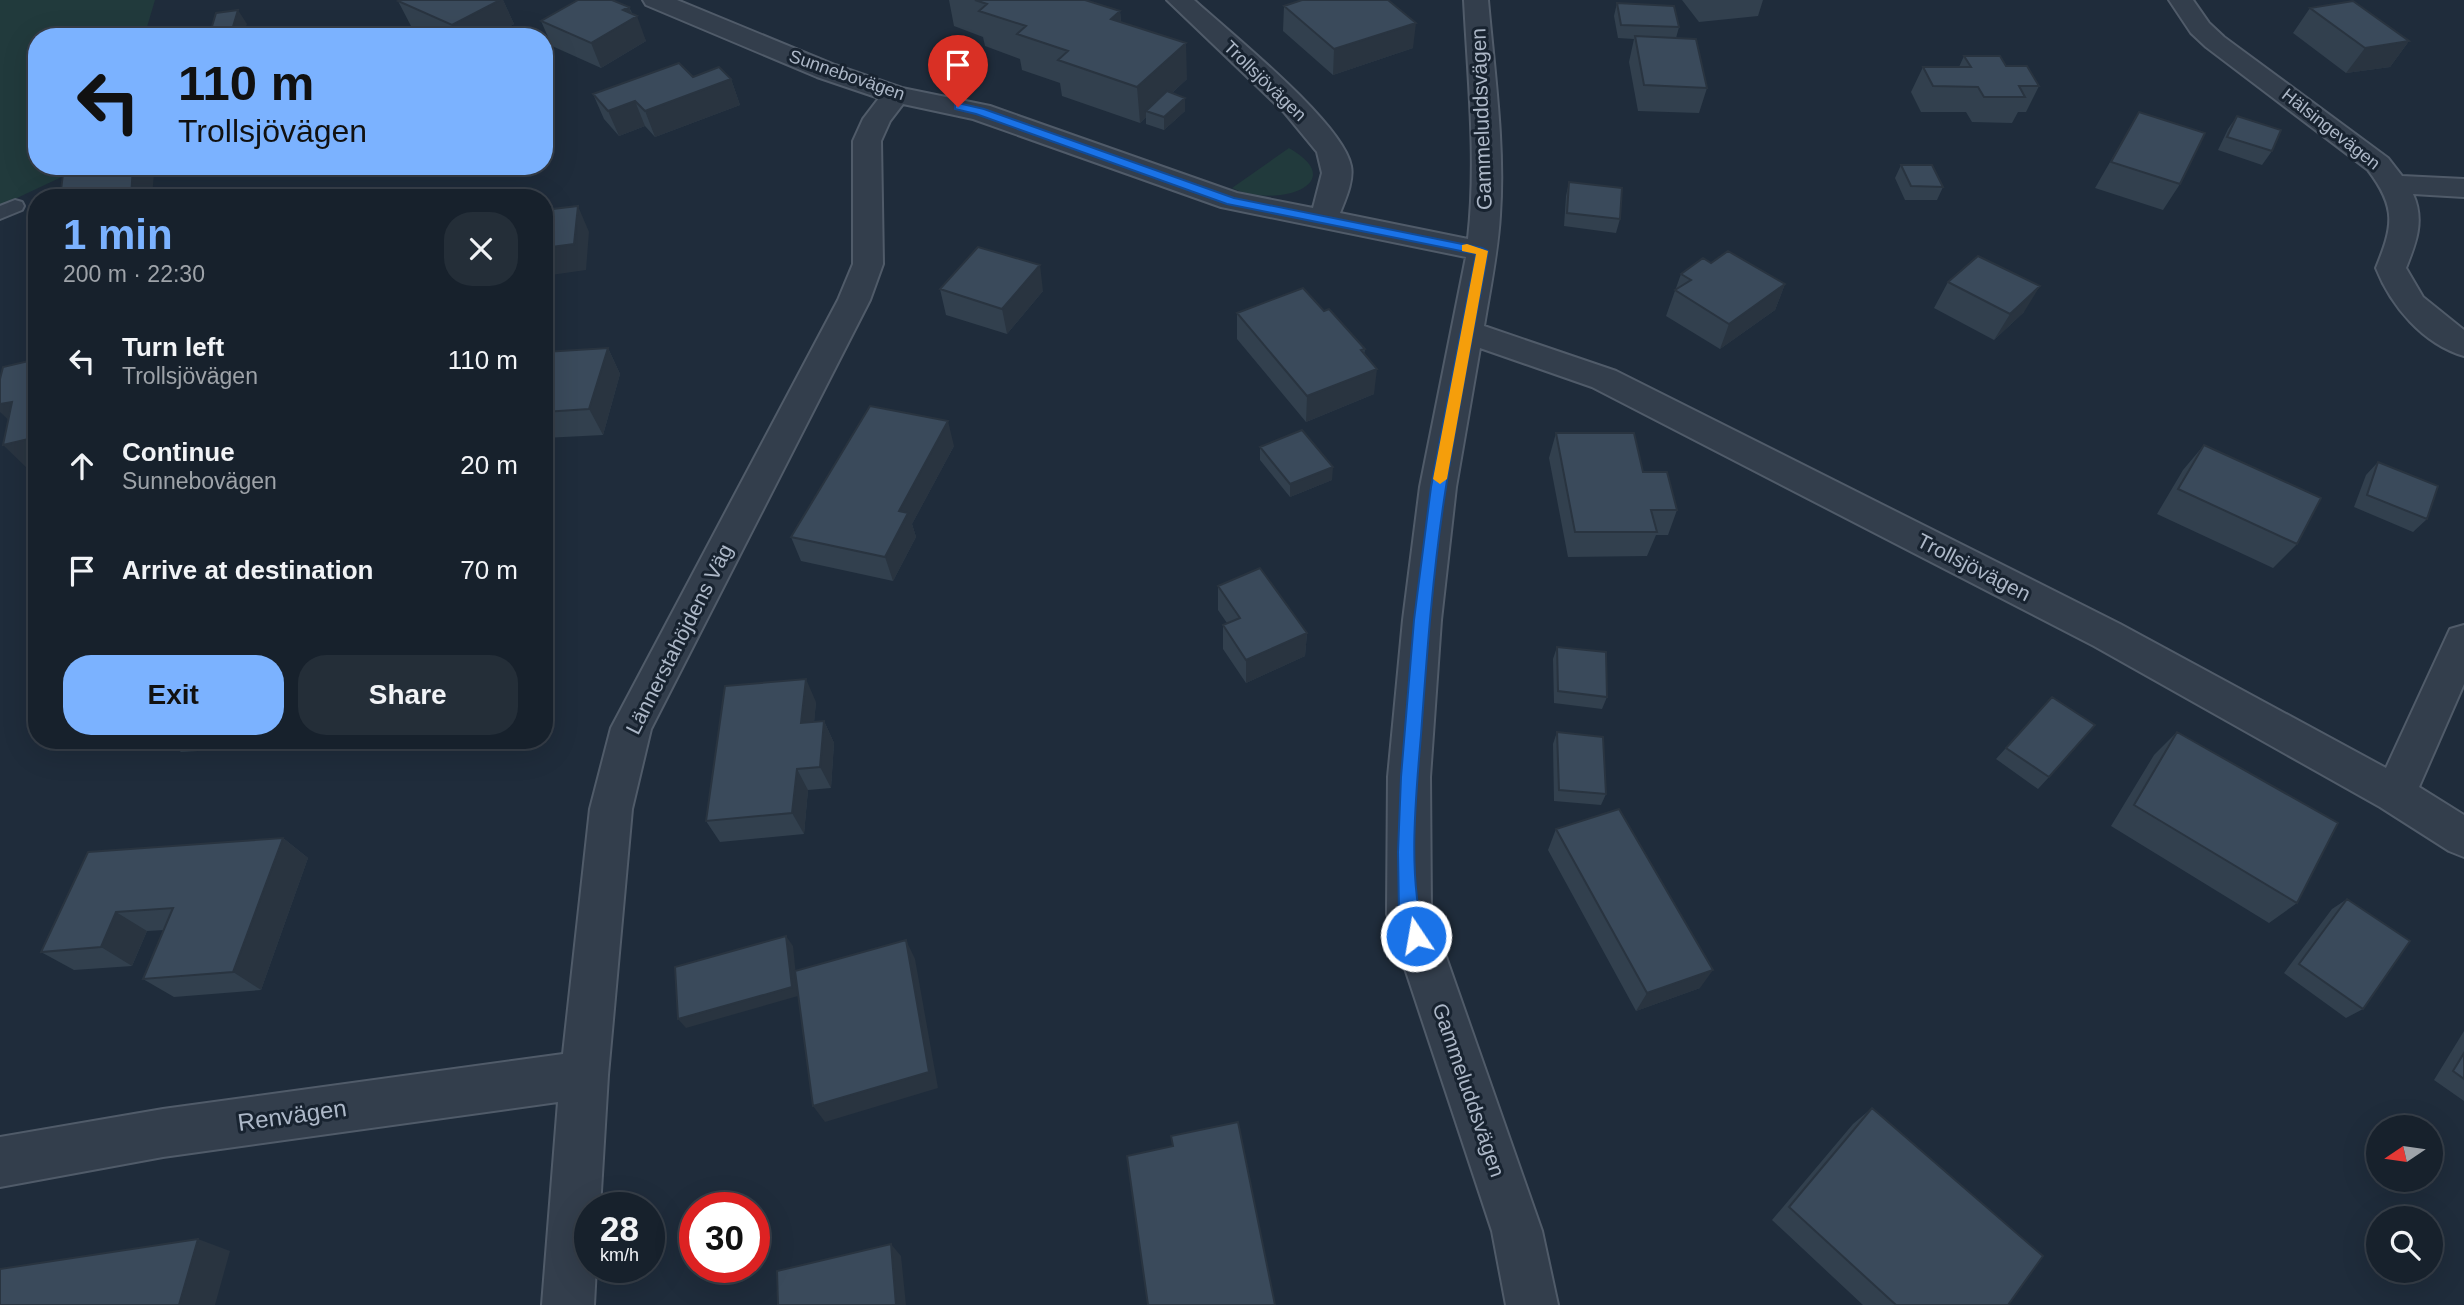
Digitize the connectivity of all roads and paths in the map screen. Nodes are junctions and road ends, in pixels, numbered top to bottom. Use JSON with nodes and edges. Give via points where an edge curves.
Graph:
{"nodes":[{"id":1,"x":654,"y":0,"type":"edge"},
{"id":2,"x":1179,"y":0,"type":"edge"},
{"id":3,"x":1476,"y":0,"type":"edge"},
{"id":4,"x":2181,"y":0,"type":"edge"},
{"id":5,"x":896,"y":95,"type":"junction"},
{"id":6,"x":2395,"y":184,"type":"junction"},
{"id":7,"x":2464,"y":188,"type":"edge"},
{"id":8,"x":1324,"y":219,"type":"junction"},
{"id":9,"x":1482,"y":251,"type":"junction"},
{"id":10,"x":1466,"y":332,"type":"junction"},
{"id":11,"x":2464,"y":345,"type":"edge"},
{"id":12,"x":2463,"y":645,"type":"edge"},
{"id":13,"x":2395,"y":794,"type":"junction"},
{"id":14,"x":2464,"y":838,"type":"edge"},
{"id":15,"x":584,"y":1075,"type":"junction"},
{"id":16,"x":0,"y":1162,"type":"edge"},
{"id":17,"x":568,"y":1305,"type":"edge"},
{"id":18,"x":1532,"y":1305,"type":"edge"}],
"edges":[{"from":1,"to":5,"type":"street","name":"Sunnebovägen"},
{"from":2,"to":8,"type":"street","name":"Trollsjövägen","via":[[1291,103],[1329,148],[1337,166]]},
{"from":3,"to":9,"type":"street","name":"Gammeluddsvägen","via":[[1485,144]]},
{"from":4,"to":6,"type":"street","name":"Hälsingevägen","via":[[2215,43],[2378,164]]},
{"from":5,"to":8,"type":"street","name":"Sunnebovägen","via":[[980,112],[1231,201]]},
{"from":5,"to":15,"type":"street","name":"Lännerstahöjdens Väg","via":[[867,141],[868,264],[854,300],[631,728],[611,809]]},
{"from":6,"to":7,"type":"street"},
{"from":6,"to":11,"type":"street","name":"Hälsingevägen","via":[[2406,215],[2406,230],[2391,268],[2400,292],[2421,315]]},
{"from":8,"to":9,"type":"street"},
{"from":9,"to":10,"type":"street","name":"Gammeluddsvägen"},
{"from":10,"to":13,"type":"street","name":"Trollsjövägen","via":[[1604,379],[2107,635]]},
{"from":10,"to":18,"type":"street","name":"Gammeluddsvägen","via":[[1438,487],[1422,620],[1409,777],[1409,914],[1517,1231]]},
{"from":12,"to":13,"type":"street"},
{"from":13,"to":14,"type":"street","name":"Trollsjövägen"},
{"from":15,"to":16,"type":"street","name":"Renvägen","via":[[163,1133]]},
{"from":15,"to":17,"type":"street","name":"Lännerstahöjdens Väg"}]}
